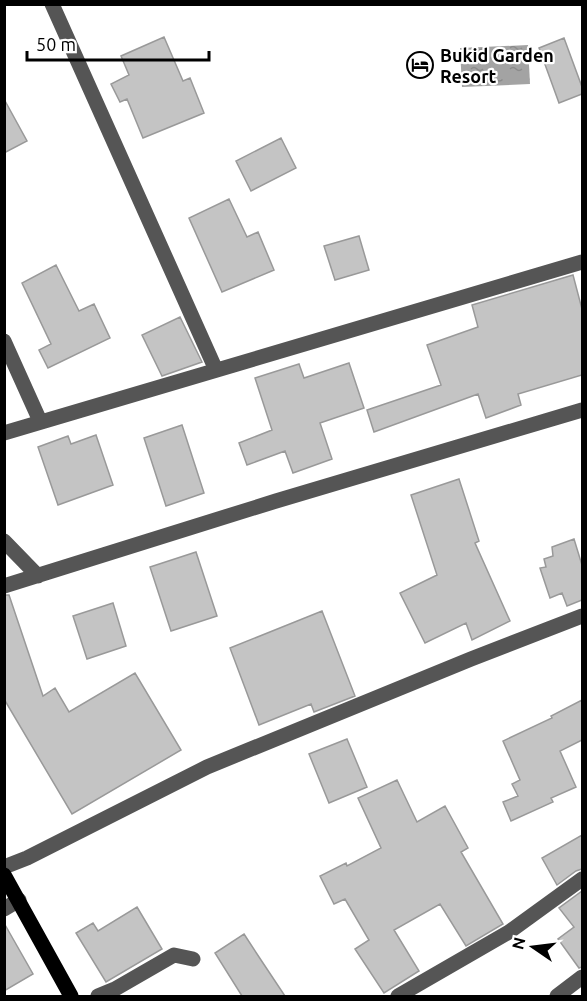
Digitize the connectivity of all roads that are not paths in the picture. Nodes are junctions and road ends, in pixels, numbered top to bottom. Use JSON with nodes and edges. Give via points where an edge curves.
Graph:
{"nodes":[{"id":1,"x":52,"y":4,"type":"edge"},
{"id":2,"x":582,"y":262,"type":"edge"},
{"id":3,"x":4,"y":341,"type":"edge"},
{"id":4,"x":216,"y":370,"type":"junction"},
{"id":5,"x":582,"y":410,"type":"edge"},
{"id":6,"x":40,"y":422,"type":"junction"},
{"id":7,"x":4,"y":434,"type":"edge"},
{"id":8,"x":4,"y":541,"type":"edge"},
{"id":9,"x":38,"y":576,"type":"junction"},
{"id":10,"x":4,"y":586,"type":"edge"},
{"id":11,"x":582,"y":616,"type":"edge"},
{"id":12,"x":4,"y":867,"type":"edge"},
{"id":13,"x":4,"y":875,"type":"edge"},
{"id":14,"x":582,"y":879,"type":"edge"},
{"id":15,"x":19,"y":900,"type":"junction"},
{"id":16,"x":4,"y":909,"type":"edge"},
{"id":17,"x":193,"y":959,"type":"dead end"},
{"id":18,"x":582,"y":977,"type":"edge"},
{"id":19,"x":71,"y":996,"type":"edge"},
{"id":20,"x":98,"y":996,"type":"edge"},
{"id":21,"x":398,"y":996,"type":"edge"},
{"id":22,"x":558,"y":996,"type":"edge"}],
"edges":[{"from":1,"to":4,"type":"street"},
{"from":2,"to":4,"type":"street"},
{"from":3,"to":6,"type":"street"},
{"from":4,"to":6,"type":"street"},
{"from":5,"to":9,"type":"street"},
{"from":6,"to":7,"type":"street"},
{"from":8,"to":9,"type":"street"},
{"from":9,"to":10,"type":"street"},
{"from":11,"to":12,"type":"street","via":[[207,766]]},
{"from":13,"to":15,"type":"main road"},
{"from":14,"to":21,"type":"street","via":[[509,933]]},
{"from":15,"to":16,"type":"street"},
{"from":15,"to":19,"type":"main road"},
{"from":17,"to":20,"type":"street","via":[[174,955]]},
{"from":18,"to":22,"type":"street"}]}
